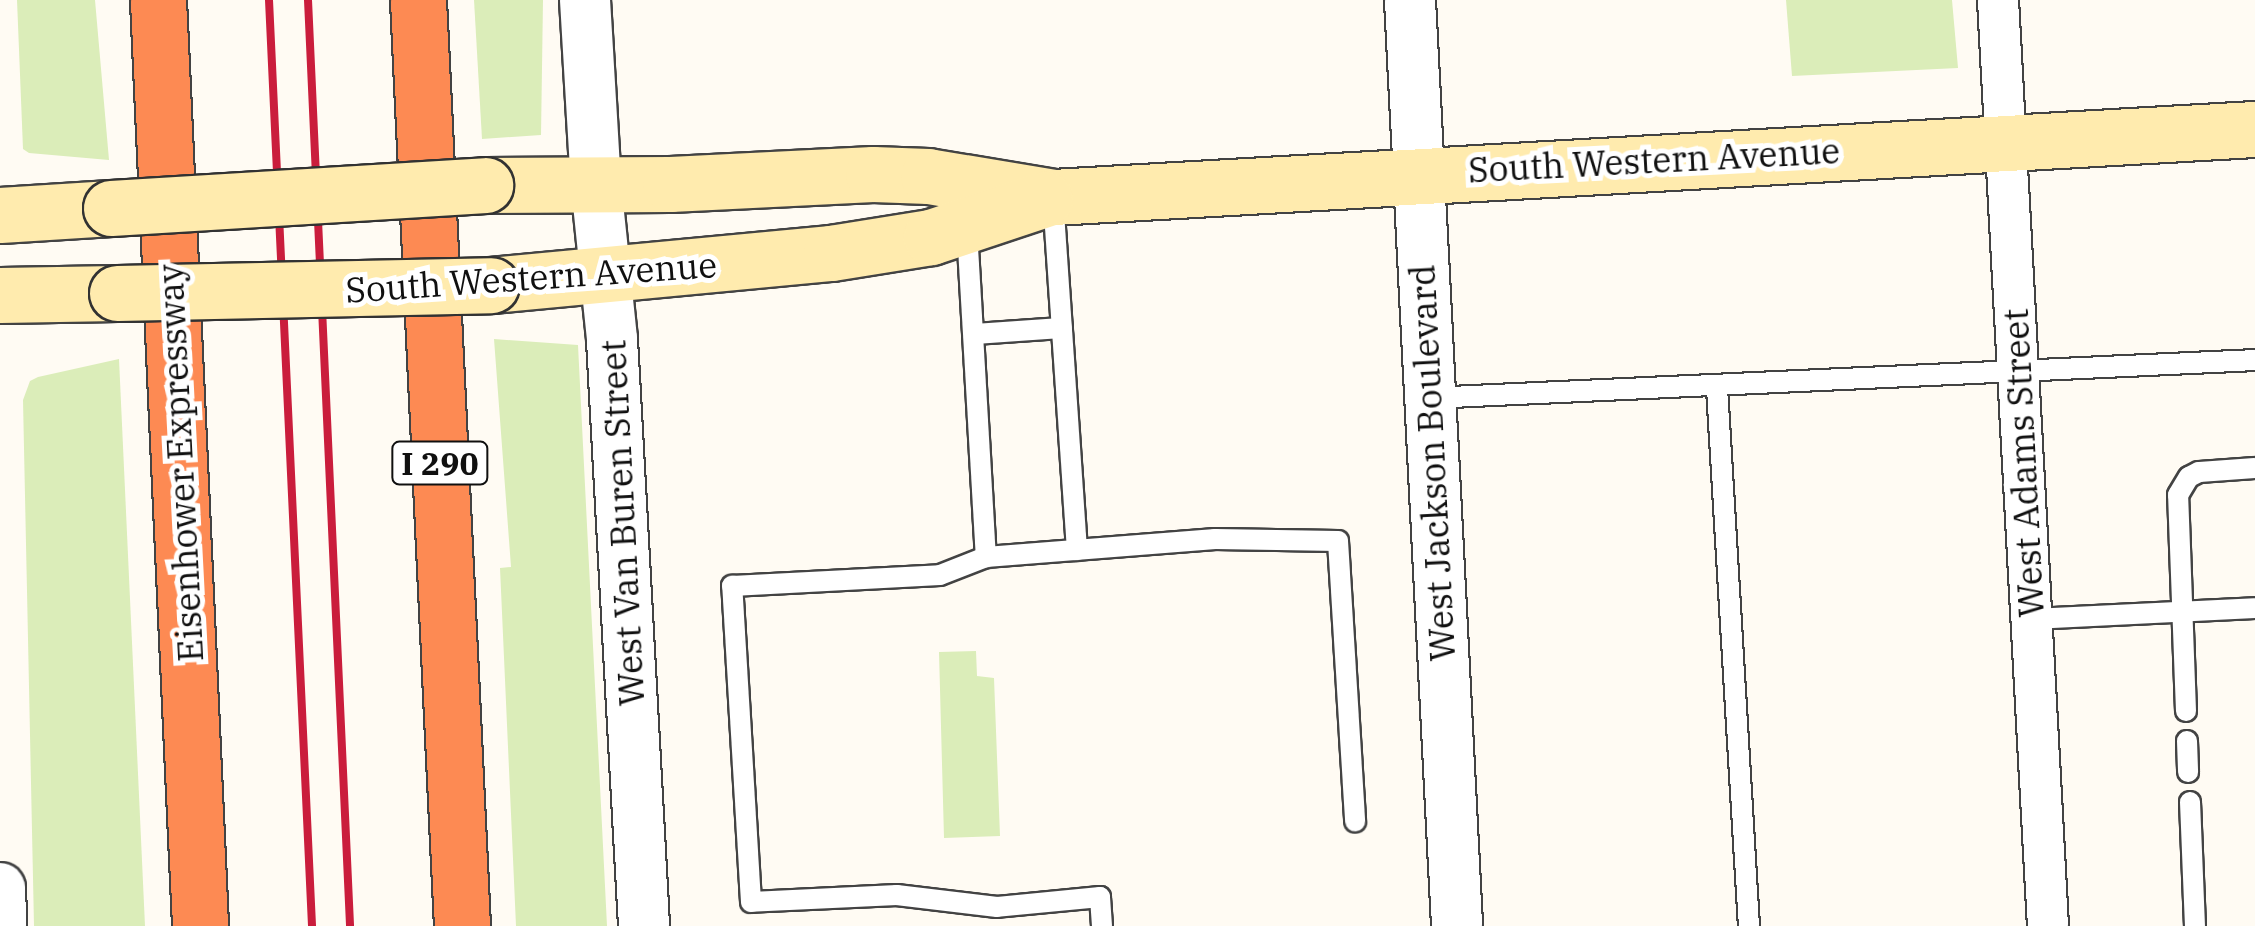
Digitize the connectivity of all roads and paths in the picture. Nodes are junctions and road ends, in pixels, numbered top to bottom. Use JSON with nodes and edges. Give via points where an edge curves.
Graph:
{"nodes":[{"id":1,"x":158,"y":0,"type":"edge"},
{"id":2,"x":418,"y":0,"type":"edge"},
{"id":3,"x":585,"y":0,"type":"edge"},
{"id":4,"x":1410,"y":0,"type":"edge"},
{"id":5,"x":1998,"y":0,"type":"edge"},
{"id":6,"x":2255,"y":129,"type":"edge"},
{"id":7,"x":2006,"y":140,"type":"junction"},
{"id":8,"x":1418,"y":174,"type":"junction"},
{"id":9,"x":596,"y":184,"type":"junction"},
{"id":10,"x":1053,"y":197,"type":"junction"},
{"id":11,"x":0,"y":216,"type":"edge"},
{"id":12,"x":966,"y":224,"type":"junction"},
{"id":13,"x":606,"y":276,"type":"junction"},
{"id":14,"x":0,"y":295,"type":"edge"},
{"id":15,"x":1062,"y":328,"type":"junction"},
{"id":16,"x":974,"y":334,"type":"junction"},
{"id":17,"x":2255,"y":360,"type":"edge"},
{"id":18,"x":2017,"y":370,"type":"junction"},
{"id":19,"x":1717,"y":388,"type":"junction"},
{"id":20,"x":1427,"y":398,"type":"junction"},
{"id":21,"x":2255,"y":468,"type":"edge"},
{"id":22,"x":1077,"y":550,"type":"junction"},
{"id":23,"x":986,"y":557,"type":"junction"},
{"id":24,"x":2255,"y":608,"type":"edge"},
{"id":25,"x":2181,"y":613,"type":"junction"},
{"id":26,"x":2032,"y":619,"type":"junction"},
{"id":27,"x":2186,"y":711,"type":"dead end"},
{"id":28,"x":2188,"y":741,"type":"dead end"},
{"id":29,"x":2188,"y":772,"type":"dead end"},
{"id":30,"x":2190,"y":802,"type":"dead end"},
{"id":31,"x":1355,"y":821,"type":"dead end"},
{"id":32,"x":0,"y":888,"type":"edge"},
{"id":33,"x":997,"y":916,"type":"edge"},
{"id":34,"x":1,"y":926,"type":"edge"},
{"id":35,"x":200,"y":926,"type":"edge"},
{"id":36,"x":462,"y":926,"type":"edge"},
{"id":37,"x":644,"y":926,"type":"edge"},
{"id":38,"x":1102,"y":926,"type":"edge"},
{"id":39,"x":1458,"y":926,"type":"edge"},
{"id":40,"x":1749,"y":926,"type":"edge"},
{"id":41,"x":2048,"y":926,"type":"edge"},
{"id":42,"x":2196,"y":926,"type":"edge"}],
"edges":[{"from":1,"to":35,"type":"highway","name":"Eisenhower Expressway"},
{"from":2,"to":36,"type":"highway","number":"I 290"},
{"from":3,"to":9,"type":"street","name":"West Van Buren Street"},
{"from":4,"to":8,"type":"street","name":"West Jackson Boulevard"},
{"from":5,"to":7,"type":"street","name":"West Adams Street"},
{"from":6,"to":7,"type":"main road","name":"South Western Avenue"},
{"from":7,"to":8,"type":"main road","name":"South Western Avenue"},
{"from":7,"to":18,"type":"street","name":"West Adams Street"},
{"from":8,"to":10,"type":"main road","name":"South Western Avenue"},
{"from":8,"to":20,"type":"street","name":"West Jackson Boulevard"},
{"from":9,"to":10,"type":"main road","name":"South Western Avenue","via":[[928,176]]},
{"from":9,"to":11,"type":"main road","name":"South Western Avenue","bridge":true},
{"from":9,"to":13,"type":"street","name":"West Van Buren Street"},
{"from":10,"to":12,"type":"main road","name":"South Western Avenue"},
{"from":10,"to":15,"type":"lane"},
{"from":12,"to":13,"type":"main road","name":"South Western Avenue","via":[[931,237],[830,253]]},
{"from":12,"to":16,"type":"lane"},
{"from":13,"to":14,"type":"main road","name":"South Western Avenue","bridge":true,"via":[[491,285]]},
{"from":13,"to":37,"type":"street","name":"West Van Buren Street"},
{"from":15,"to":16,"type":"lane"},
{"from":15,"to":22,"type":"lane"},
{"from":16,"to":23,"type":"lane"},
{"from":17,"to":18,"type":"lane"},
{"from":18,"to":19,"type":"lane"},
{"from":18,"to":26,"type":"street","name":"West Adams Street"},
{"from":19,"to":20,"type":"lane"},
{"from":19,"to":40,"type":"lane"},
{"from":20,"to":39,"type":"street","name":"West Jackson Boulevard"},
{"from":21,"to":25,"type":"lane","via":[[2199,472],[2178,495]]},
{"from":22,"to":23,"type":"lane"},
{"from":22,"to":31,"type":"lane","via":[[1215,539],[1338,541]]},
{"from":23,"to":33,"type":"lane","via":[[940,574],[732,586],[751,902],[897,895]]},
{"from":24,"to":25,"type":"lane"},
{"from":25,"to":26,"type":"lane"},
{"from":25,"to":27,"type":"lane"},
{"from":26,"to":41,"type":"street","name":"West Adams Street"},
{"from":28,"to":29,"type":"lane"},
{"from":30,"to":42,"type":"lane"},
{"from":32,"to":34,"type":"street"},
{"from":33,"to":38,"type":"lane","via":[[1100,897]]}]}
